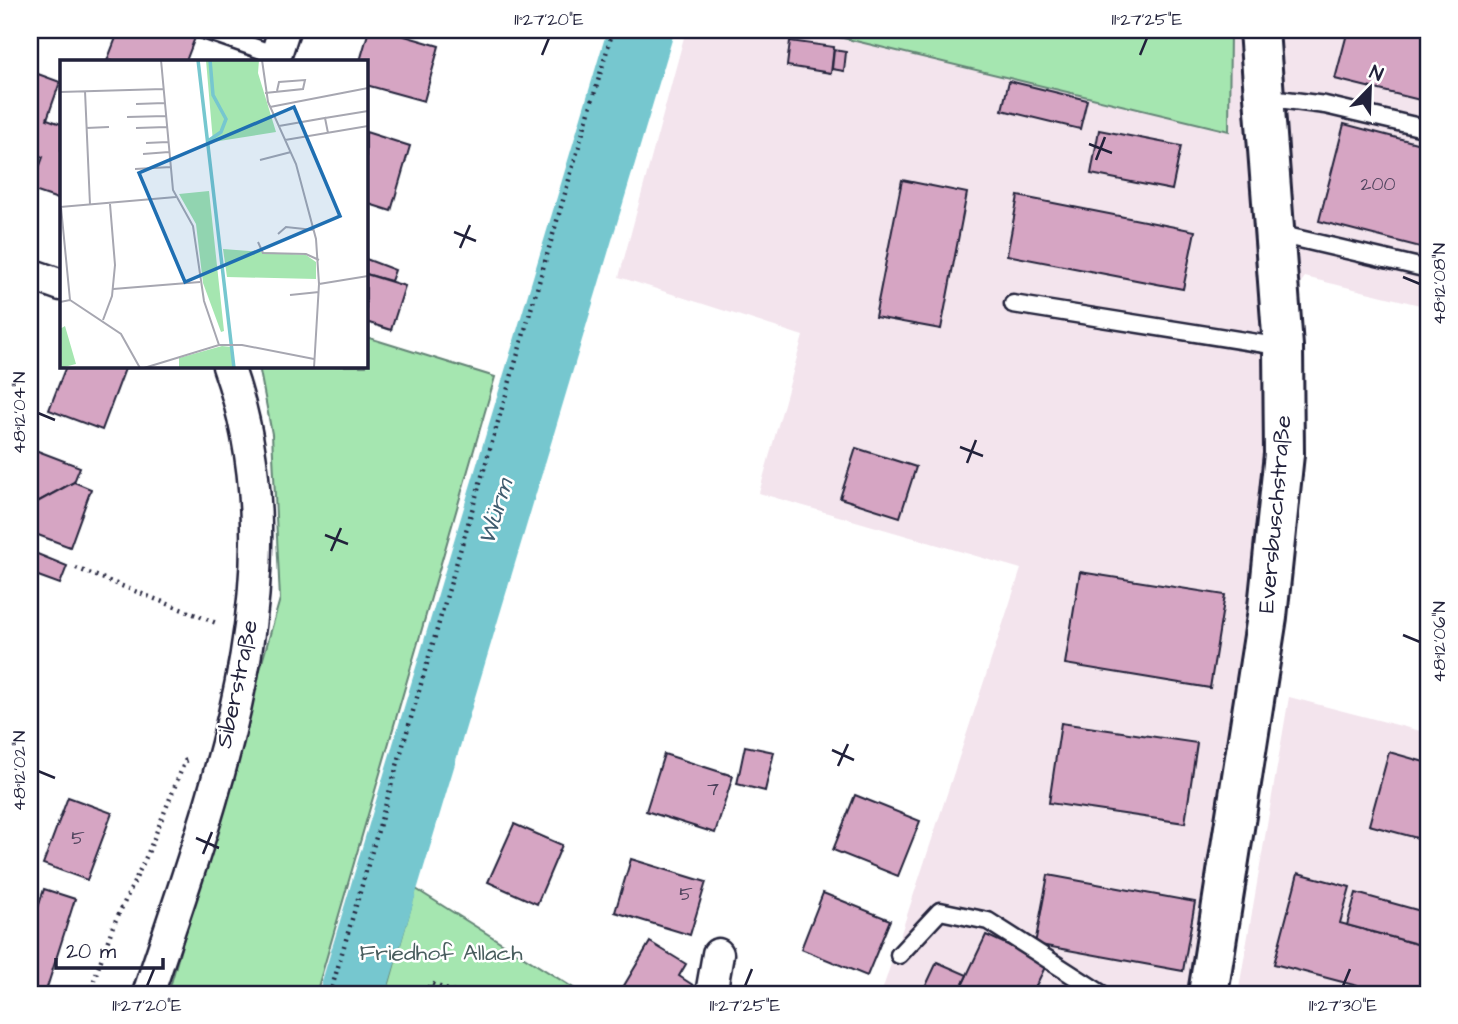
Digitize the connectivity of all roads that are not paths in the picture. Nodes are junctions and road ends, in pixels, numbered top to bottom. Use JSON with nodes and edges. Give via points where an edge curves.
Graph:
{"nodes":[{"id":1,"x":204,"y":30,"type":"edge"},
{"id":2,"x":1260,"y":38,"type":"edge"},
{"id":3,"x":278,"y":49,"type":"edge"},
{"id":4,"x":1263,"y":97,"type":"junction"},
{"id":5,"x":1428,"y":129,"type":"edge"},
{"id":6,"x":1273,"y":233,"type":"junction"},
{"id":7,"x":1428,"y":269,"type":"edge"},
{"id":8,"x":30,"y":274,"type":"edge"},
{"id":9,"x":60,"y":285,"type":"edge"},
{"id":10,"x":1013,"y":304,"type":"dead end"},
{"id":11,"x":1283,"y":347,"type":"junction"},
{"id":12,"x":229,"y":368,"type":"edge"},
{"id":13,"x":718,"y":954,"type":"dead end"},
{"id":14,"x":899,"y":955,"type":"dead end"},
{"id":15,"x":148,"y":994,"type":"edge"},
{"id":16,"x":711,"y":994,"type":"edge"},
{"id":17,"x":1102,"y":994,"type":"edge"},
{"id":18,"x":1208,"y":994,"type":"edge"}],
"edges":[{"from":1,"to":3,"type":"lane"},
{"from":2,"to":4,"type":"main road","name":"Eversbuschstraße"},
{"from":4,"to":5,"type":"lane","via":[[1325,105]]},
{"from":4,"to":6,"type":"main road","name":"Eversbuschstraße"},
{"from":6,"to":7,"type":"lane"},
{"from":6,"to":11,"type":"main road","name":"Eversbuschstraße"},
{"from":8,"to":9,"type":"street"},
{"from":10,"to":11,"type":"lane"},
{"from":11,"to":18,"type":"main road","name":"Eversbuschstraße","via":[[1284,454],[1267,617]]},
{"from":12,"to":15,"type":"street","name":"Siberstraße","via":[[252,455],[258,546],[249,635],[242,681],[197,846]]},
{"from":13,"to":16,"type":"street"},
{"from":14,"to":17,"type":"lane","via":[[940,911],[988,921]]}]}
